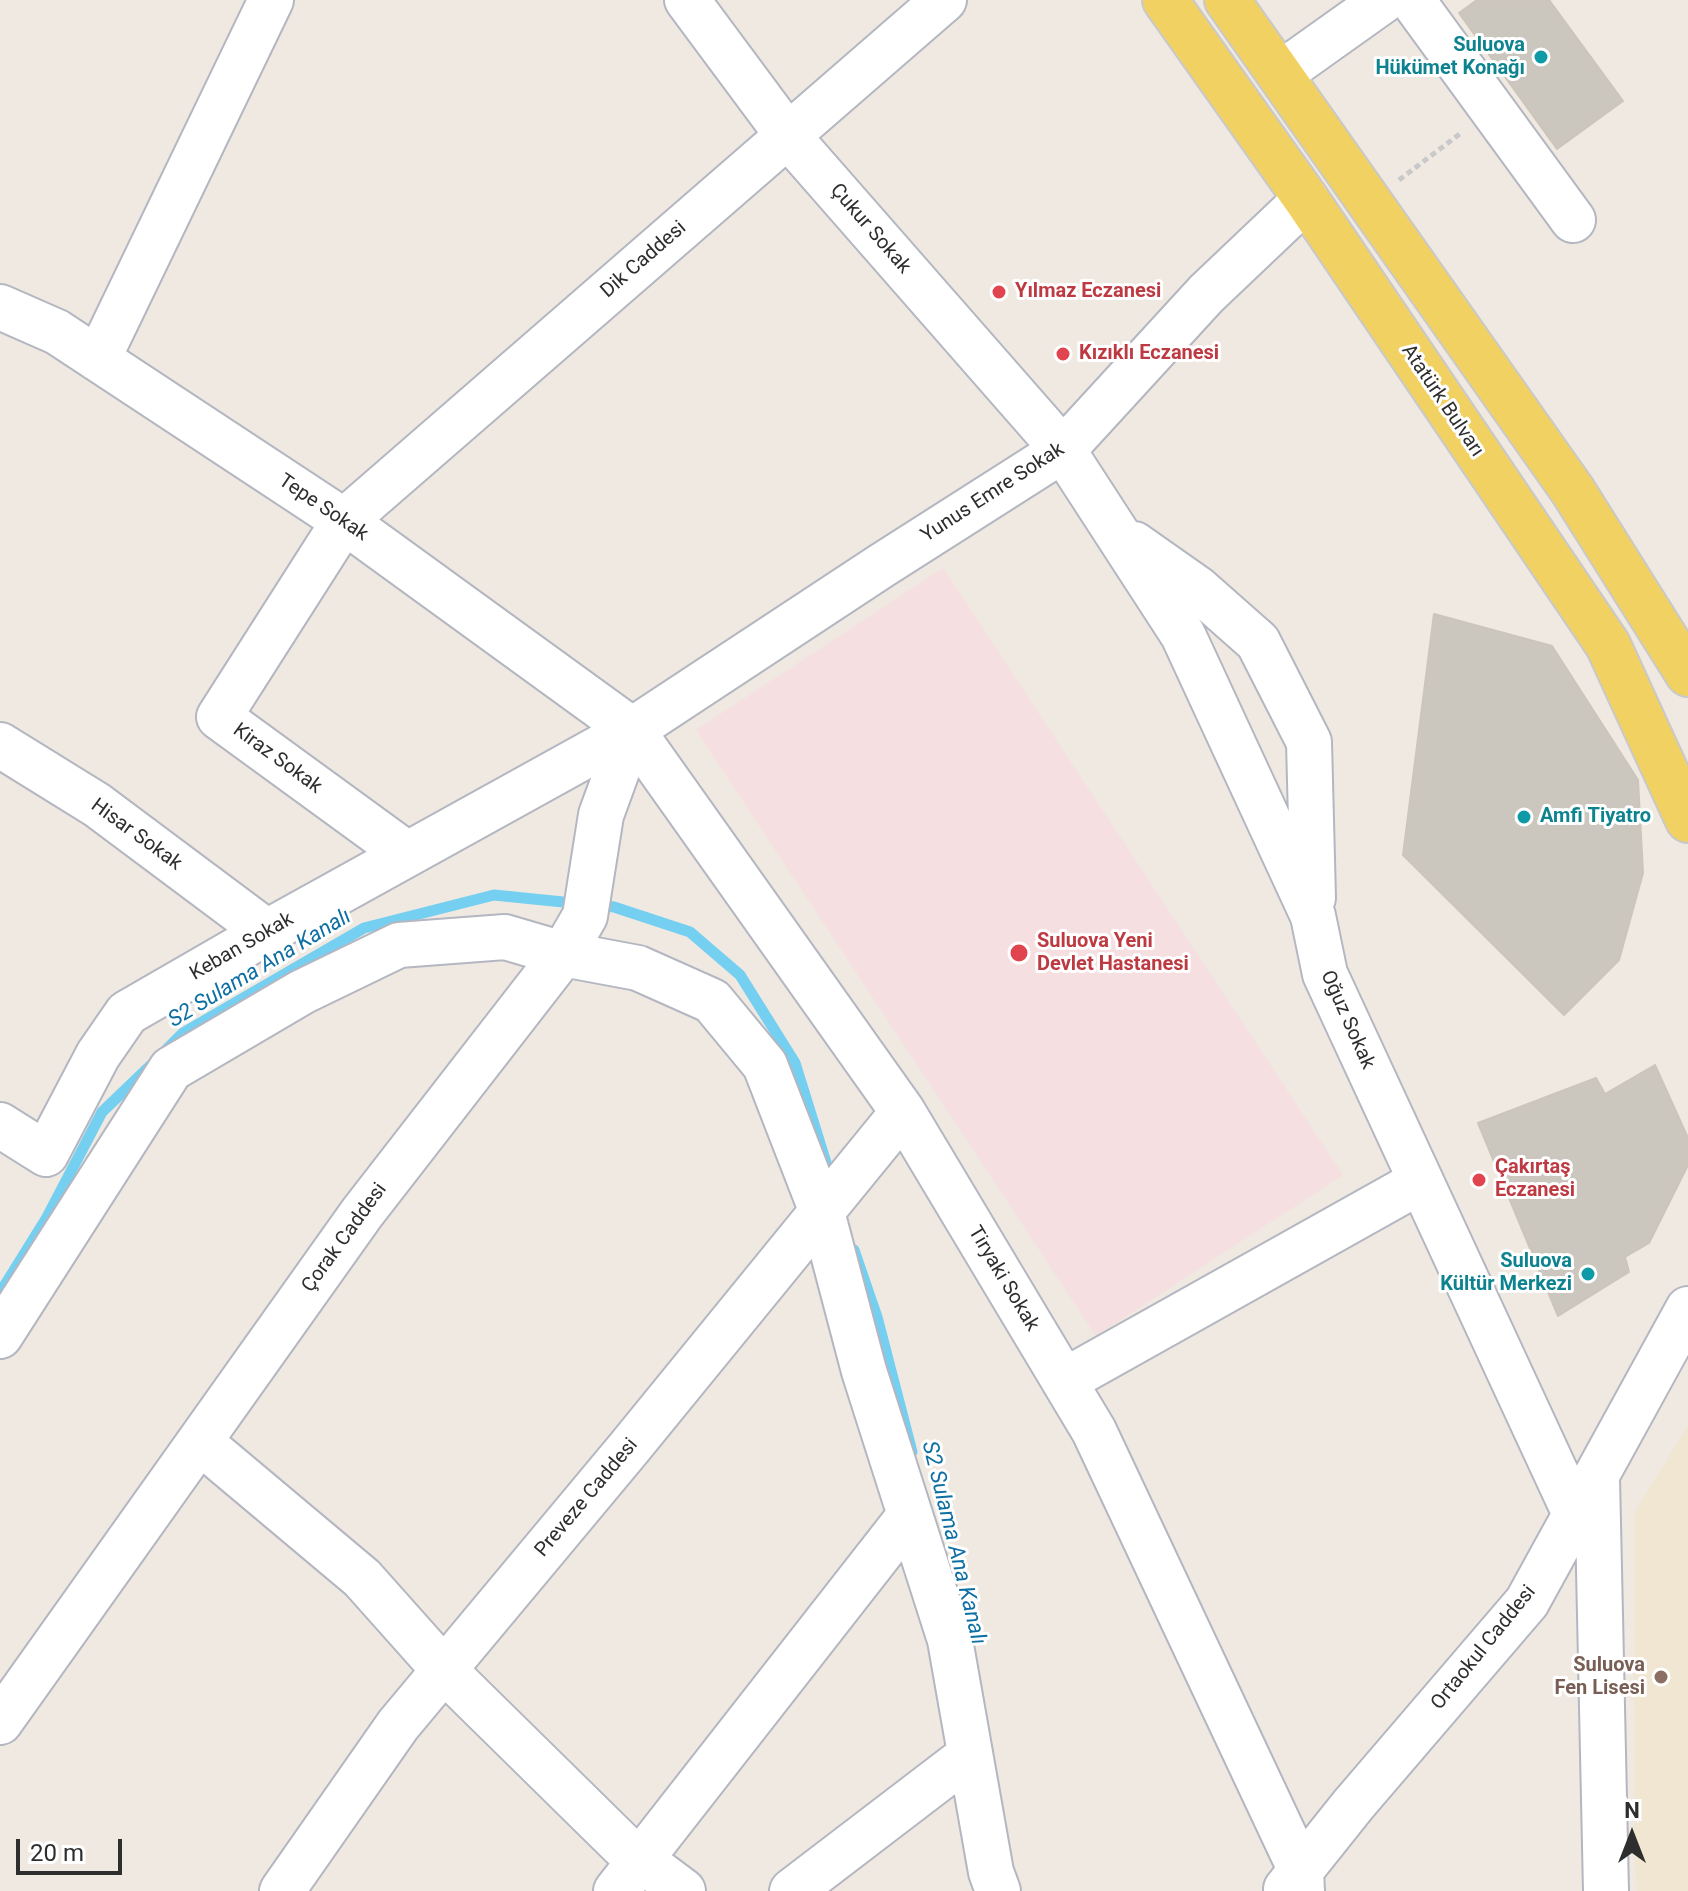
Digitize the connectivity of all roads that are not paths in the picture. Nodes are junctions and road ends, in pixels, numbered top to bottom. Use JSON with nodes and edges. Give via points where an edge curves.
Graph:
{"nodes":[{"id":1,"x":271,"y":0,"type":"edge"},
{"id":2,"x":687,"y":0,"type":"edge"},
{"id":3,"x":944,"y":0,"type":"edge"},
{"id":4,"x":1165,"y":0,"type":"edge"},
{"id":5,"x":1227,"y":0,"type":"edge"},
{"id":6,"x":1406,"y":0,"type":"edge"},
{"id":7,"x":1280,"y":74,"type":"junction"},
{"id":8,"x":788,"y":136,"type":"junction"},
{"id":9,"x":1306,"y":199,"type":"junction"},
{"id":10,"x":1573,"y":220,"type":"dead end"},
{"id":11,"x":0,"y":307,"type":"edge"},
{"id":12,"x":98,"y":359,"type":"junction"},
{"id":13,"x":1063,"y":450,"type":"junction"},
{"id":14,"x":344,"y":521,"type":"junction"},
{"id":15,"x":1115,"y":530,"type":"junction"},
{"id":16,"x":1688,"y":674,"type":"edge"},
{"id":17,"x":632,"y":730,"type":"junction"},
{"id":18,"x":0,"y":745,"type":"edge"},
{"id":19,"x":1688,"y":820,"type":"edge"},
{"id":20,"x":407,"y":854,"type":"junction"},
{"id":21,"x":1313,"y":916,"type":"junction"},
{"id":22,"x":267,"y":932,"type":"junction"},
{"id":23,"x":563,"y":954,"type":"junction"},
{"id":24,"x":903,"y":1112,"type":"junction"},
{"id":25,"x":0,"y":1125,"type":"edge"},
{"id":26,"x":1421,"y":1181,"type":"junction"},
{"id":27,"x":822,"y":1212,"type":"junction"},
{"id":28,"x":1688,"y":1309,"type":"edge"},
{"id":29,"x":0,"y":1336,"type":"edge"},
{"id":30,"x":1688,"y":1361,"type":"edge"},
{"id":31,"x":1064,"y":1381,"type":"junction"},
{"id":32,"x":1648,"y":1381,"type":"junction"},
{"id":33,"x":200,"y":1442,"type":"junction"},
{"id":34,"x":1596,"y":1475,"type":"junction"},
{"id":35,"x":1575,"y":1514,"type":"junction"},
{"id":36,"x":910,"y":1515,"type":"junction"},
{"id":37,"x":444,"y":1670,"type":"junction"},
{"id":38,"x":0,"y":1722,"type":"edge"},
{"id":39,"x":970,"y":1755,"type":"junction"},
{"id":40,"x":629,"y":1876,"type":"edge"},
{"id":41,"x":1296,"y":1884,"type":"edge"},
{"id":42,"x":282,"y":1891,"type":"edge"},
{"id":43,"x":683,"y":1891,"type":"edge"},
{"id":44,"x":792,"y":1891,"type":"edge"},
{"id":45,"x":998,"y":1891,"type":"edge"},
{"id":46,"x":1606,"y":1891,"type":"edge"}],
"edges":[{"from":1,"to":12,"type":"street"},
{"from":2,"to":8,"type":"street","name":"Çukur Sokak"},
{"from":3,"to":8,"type":"street","name":"Dik Caddesi"},
{"from":4,"to":9,"type":"main road","name":"Atatürk Bulvarı"},
{"from":5,"to":7,"type":"main road"},
{"from":6,"to":7,"type":"street"},
{"from":6,"to":10,"type":"street"},
{"from":7,"to":16,"type":"main road","via":[[1573,491]]},
{"from":8,"to":13,"type":"street","name":"Çukur Sokak"},
{"from":8,"to":14,"type":"street","name":"Dik Caddesi"},
{"from":9,"to":13,"type":"street","name":"Yunus Emre Sokak","via":[[1206,294]]},
{"from":9,"to":19,"type":"main road","name":"Atatürk Bulvarı","via":[[1608,645]]},
{"from":11,"to":12,"type":"street","name":"Tepe Sokak","via":[[57,332]]},
{"from":12,"to":14,"type":"street","name":"Tepe Sokak"},
{"from":13,"to":15,"type":"street","name":"Oğuz Sokak"},
{"from":13,"to":17,"type":"street","name":"Yunus Emre Sokak"},
{"from":14,"to":17,"type":"street","name":"Tepe Sokak"},
{"from":14,"to":20,"type":"street","name":"Kiraz Sokak","via":[[219,717]]},
{"from":15,"to":21,"type":"street","name":"Oğuz Sokak","via":[[1183,635]]},
{"from":15,"to":21,"type":"street","via":[[1198,589],[1258,642],[1309,742]]},
{"from":17,"to":20,"type":"street","name":"Keban Sokak"},
{"from":17,"to":23,"type":"street","name":"Çorak Caddesi","via":[[601,815],[585,916]]},
{"from":17,"to":24,"type":"street","name":"Tiryaki Sokak"},
{"from":18,"to":22,"type":"street","name":"Hisar Sokak","via":[[97,805]]},
{"from":20,"to":22,"type":"street","name":"Keban Sokak"},
{"from":21,"to":26,"type":"street","name":"Oğuz Sokak","via":[[1325,974]]},
{"from":22,"to":25,"type":"street","name":"Keban Sokak","via":[[127,1013],[98,1055],[46,1154]]},
{"from":23,"to":27,"type":"street","via":[[638,968],[712,1001],[765,1065]]},
{"from":23,"to":29,"type":"street","via":[[505,937],[399,945],[302,992],[171,1069]]},
{"from":23,"to":33,"type":"street","name":"Çorak Caddesi","via":[[362,1213]]},
{"from":24,"to":27,"type":"street","name":"Preveze Caddesi"},
{"from":24,"to":31,"type":"street","name":"Tiryaki Sokak"},
{"from":26,"to":31,"type":"street"},
{"from":26,"to":35,"type":"street","name":"Oğuz Sokak"},
{"from":27,"to":36,"type":"street","via":[[864,1371]]},
{"from":27,"to":37,"type":"street","name":"Preveze Caddesi"},
{"from":28,"to":32,"type":"street","name":"Ortaokul Caddesi"},
{"from":30,"to":32,"type":"street"},
{"from":31,"to":41,"type":"street","name":"Tiryaki Sokak","via":[[1094,1431]]},
{"from":32,"to":34,"type":"street","name":"Ortaokul Caddesi"},
{"from":33,"to":37,"type":"street","via":[[362,1578]]},
{"from":33,"to":38,"type":"street","name":"Çorak Caddesi"},
{"from":34,"to":35,"type":"street","name":"Ortaokul Caddesi"},
{"from":34,"to":46,"type":"street"},
{"from":35,"to":41,"type":"street","name":"Ortaokul Caddesi","via":[[1527,1602]]},
{"from":36,"to":39,"type":"street","via":[[950,1640]]},
{"from":36,"to":40,"type":"street"},
{"from":37,"to":40,"type":"street","via":[[623,1846]]},
{"from":37,"to":42,"type":"street","name":"Preveze Caddesi","via":[[398,1725]]},
{"from":39,"to":44,"type":"street"},
{"from":39,"to":45,"type":"street"},
{"from":40,"to":43,"type":"street"}]}
